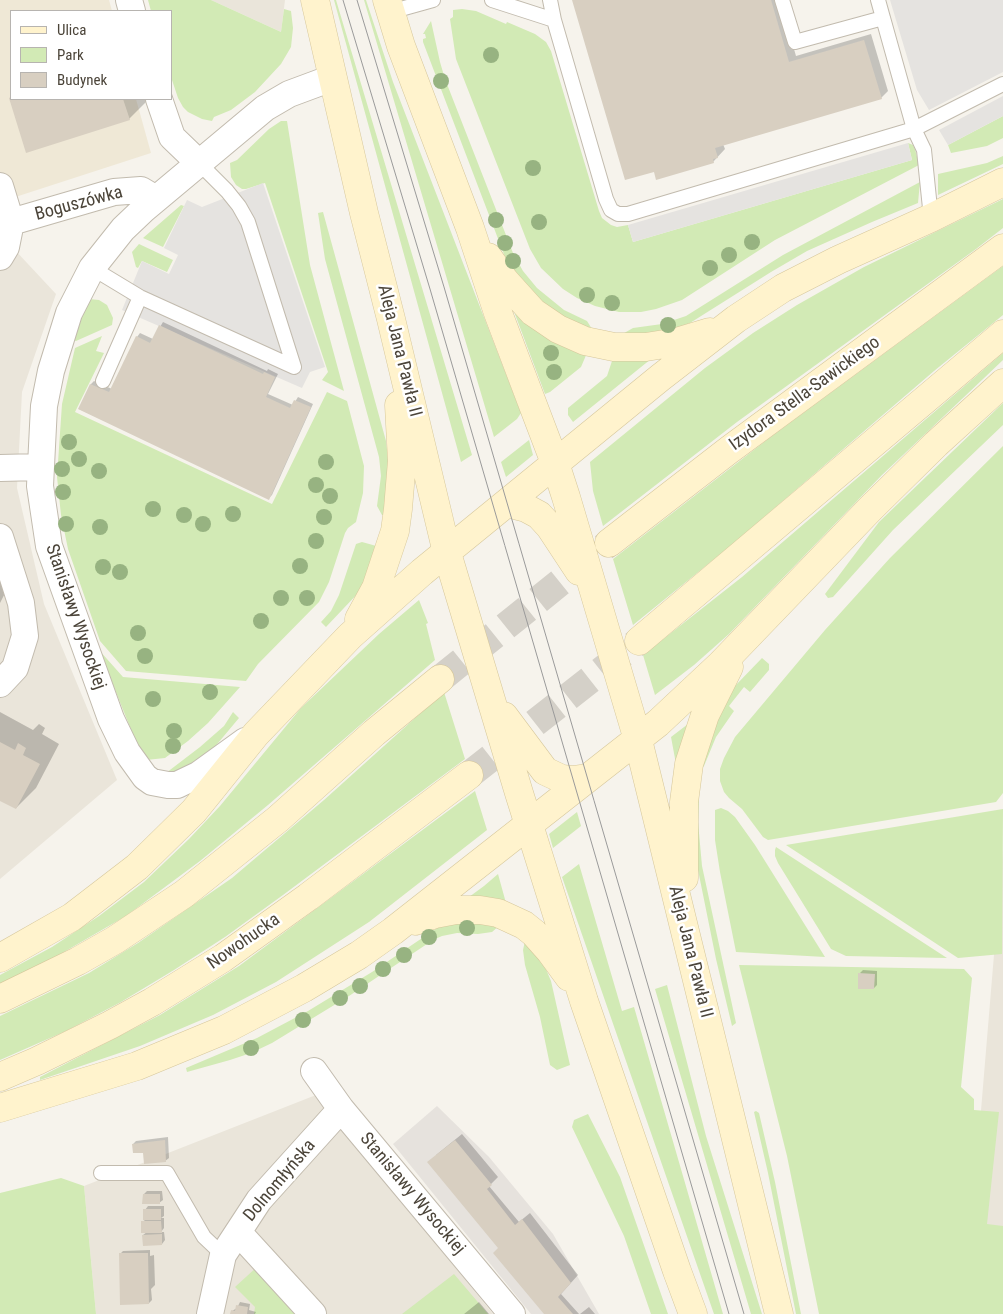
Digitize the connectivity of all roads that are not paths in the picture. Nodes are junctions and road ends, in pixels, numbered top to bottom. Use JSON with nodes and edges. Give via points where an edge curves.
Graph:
{"nodes":[{"id":1,"x":315,"y":0,"type":"edge"},
{"id":2,"x":433,"y":0,"type":"edge"},
{"id":3,"x":492,"y":0,"type":"edge"},
{"id":4,"x":550,"y":0,"type":"edge"},
{"id":5,"x":782,"y":0,"type":"edge"},
{"id":6,"x":878,"y":0,"type":"edge"},
{"id":7,"x":389,"y":6,"type":"edge"},
{"id":8,"x":883,"y":18,"type":"junction"},
{"id":9,"x":554,"y":20,"type":"junction"},
{"id":10,"x":332,"y":78,"type":"junction"},
{"id":11,"x":1003,"y":84,"type":"edge"},
{"id":12,"x":159,"y":100,"type":"edge"},
{"id":13,"x":914,"y":130,"type":"junction"},
{"id":14,"x":199,"y":163,"type":"junction"},
{"id":15,"x":1003,"y":182,"type":"edge"},
{"id":16,"x":0,"y":186,"type":"edge"},
{"id":17,"x":156,"y":199,"type":"junction"},
{"id":18,"x":931,"y":218,"type":"junction"},
{"id":19,"x":5,"y":224,"type":"edge"},
{"id":20,"x":470,"y":228,"type":"junction"},
{"id":21,"x":1003,"y":248,"type":"edge"},
{"id":22,"x":0,"y":257,"type":"edge"},
{"id":23,"x":92,"y":268,"type":"junction"},
{"id":24,"x":140,"y":297,"type":"junction"},
{"id":25,"x":392,"y":319,"type":"junction"},
{"id":26,"x":736,"y":319,"type":"junction"},
{"id":27,"x":1003,"y":334,"type":"edge"},
{"id":28,"x":103,"y":381,"type":"dead end"},
{"id":29,"x":1003,"y":383,"type":"edge"},
{"id":30,"x":555,"y":463,"type":"junction"},
{"id":31,"x":40,"y":467,"type":"junction"},
{"id":32,"x":0,"y":468,"type":"edge"},
{"id":33,"x":507,"y":503,"type":"junction"},
{"id":34,"x":0,"y":537,"type":"edge"},
{"id":35,"x":609,"y":543,"type":"tunnel mouth"},
{"id":36,"x":447,"y":553,"type":"junction"},
{"id":37,"x":594,"y":592,"type":"junction"},
{"id":38,"x":756,"y":628,"type":"junction"},
{"id":39,"x":350,"y":636,"type":"junction"},
{"id":40,"x":639,"y":641,"type":"tunnel mouth"},
{"id":41,"x":440,"y":679,"type":"tunnel mouth"},
{"id":42,"x":0,"y":684,"type":"edge"},
{"id":43,"x":492,"y":699,"type":"junction"},
{"id":44,"x":256,"y":734,"type":"junction"},
{"id":45,"x":638,"y":740,"type":"junction"},
{"id":46,"x":469,"y":775,"type":"tunnel mouth"},
{"id":47,"x":587,"y":778,"type":"junction"},
{"id":48,"x":528,"y":824,"type":"junction"},
{"id":49,"x":394,"y":931,"type":"junction"},
{"id":50,"x":687,"y":939,"type":"junction"},
{"id":51,"x":0,"y":958,"type":"edge"},
{"id":52,"x":0,"y":999,"type":"edge"},
{"id":53,"x":584,"y":1001,"type":"junction"},
{"id":54,"x":314,"y":1071,"type":"dead end"},
{"id":55,"x":0,"y":1077,"type":"edge"},
{"id":56,"x":0,"y":1108,"type":"edge"},
{"id":57,"x":341,"y":1109,"type":"junction"},
{"id":58,"x":101,"y":1173,"type":"dead end"},
{"id":59,"x":238,"y":1232,"type":"junction"},
{"id":60,"x":223,"y":1255,"type":"junction"},
{"id":61,"x":210,"y":1314,"type":"edge"},
{"id":62,"x":313,"y":1314,"type":"edge"},
{"id":63,"x":512,"y":1314,"type":"edge"},
{"id":64,"x":693,"y":1314,"type":"edge"},
{"id":65,"x":779,"y":1314,"type":"edge"}],
"edges":[{"from":1,"to":10,"type":"main road","name":"Aleja Jana Pawła II"},
{"from":2,"to":7,"type":"lane"},
{"from":3,"to":9,"type":"lane"},
{"from":4,"to":9,"type":"lane"},
{"from":5,"to":8,"type":"lane","via":[[795,42]]},
{"from":6,"to":8,"type":"lane"},
{"from":7,"to":20,"type":"main road","name":"Aleja Jana Pawła II"},
{"from":8,"to":13,"type":"lane"},
{"from":9,"to":13,"type":"lane","via":[[606,199],[611,210],[618,214],[628,214]]},
{"from":10,"to":14,"type":"street","name":"Stanisławy Wysockiej","via":[[270,104]]},
{"from":10,"to":25,"type":"main road","name":"Aleja Jana Pawła II"},
{"from":11,"to":13,"type":"lane"},
{"from":12,"to":14,"type":"street","via":[[172,136]]},
{"from":13,"to":18,"type":"lane","via":[[924,150]]},
{"from":14,"to":17,"type":"street","name":"Stanisławy Wysockiej"},
{"from":14,"to":24,"type":"lane","via":[[239,206],[248,222],[294,367]]},
{"from":15,"to":18,"type":"main road"},
{"from":16,"to":19,"type":"street"},
{"from":17,"to":19,"type":"street","name":"Boguszówka","via":[[141,190],[114,192]]},
{"from":17,"to":23,"type":"street","name":"Stanisławy Wysockiej","via":[[127,224]]},
{"from":18,"to":26,"type":"main road","via":[[838,260],[784,288]]},
{"from":19,"to":22,"type":"street","via":[[6,247]]},
{"from":20,"to":26,"type":"main road","via":[[505,281],[533,312],[558,329],[585,341],[628,348],[662,346],[695,337]]},
{"from":20,"to":30,"type":"main road","name":"Aleja Jana Pawła II","via":[[498,313]]},
{"from":21,"to":35,"type":"main road","name":"Izydora Stella-Sawickiego","via":[[729,450]]},
{"from":23,"to":24,"type":"lane"},
{"from":23,"to":31,"type":"street","name":"Stanisławy Wysockiej","via":[[69,313],[51,371],[44,406]]},
{"from":24,"to":28,"type":"lane"},
{"from":25,"to":36,"type":"main road","name":"Aleja Jana Pawła II"},
{"from":25,"to":39,"type":"main road","via":[[402,461],[398,509],[395,531],[376,588]]},
{"from":26,"to":30,"type":"main road"},
{"from":27,"to":40,"type":"main road"},
{"from":29,"to":38,"type":"main road","via":[[870,509]]},
{"from":30,"to":33,"type":"main road"},
{"from":30,"to":37,"type":"main road","name":"Aleja Jana Pawła II"},
{"from":31,"to":32,"type":"street"},
{"from":31,"to":44,"type":"street","name":"Stanisławy Wysockiej","via":[[49,546],[111,719],[127,752],[145,777],[152,782],[177,785]]},
{"from":33,"to":36,"type":"main road"},
{"from":33,"to":37,"type":"main road","name":"Aleja Jana Pawła II","via":[[532,510],[544,520]]},
{"from":34,"to":42,"type":"street","via":[[21,603],[25,636],[15,668]]},
{"from":36,"to":39,"type":"main road"},
{"from":36,"to":43,"type":"main road","name":"Aleja Jana Pawła II"},
{"from":37,"to":45,"type":"main road","name":"Aleja Jana Pawła II"},
{"from":38,"to":45,"type":"main road"},
{"from":38,"to":50,"type":"main road","via":[[712,698],[689,764],[684,791],[682,857]]},
{"from":39,"to":44,"type":"main road"},
{"from":41,"to":52,"type":"main road","via":[[278,819],[184,894],[108,944]]},
{"from":43,"to":47,"type":"main road","name":"Aleja Jana Pawła II","via":[[545,771],[562,779]]},
{"from":43,"to":48,"type":"main road","name":"Aleja Jana Pawła II"},
{"from":44,"to":51,"type":"main road","via":[[194,811],[137,867],[72,917]]},
{"from":45,"to":47,"type":"main road"},
{"from":45,"to":50,"type":"main road","name":"Aleja Jana Pawła II"},
{"from":46,"to":55,"type":"main road","name":"Nowohucka","via":[[216,962],[110,1026]]},
{"from":47,"to":48,"type":"main road"},
{"from":48,"to":49,"type":"main road"},
{"from":48,"to":53,"type":"main road","name":"Aleja Jana Pawła II"},
{"from":49,"to":53,"type":"main road","via":[[446,912],[480,910],[498,913],[534,933],[566,972]]},
{"from":49,"to":56,"type":"main road","via":[[359,956],[224,1030],[137,1066]]},
{"from":50,"to":65,"type":"main road","name":"Aleja Jana Pawła II"},
{"from":53,"to":64,"type":"main road","name":"Aleja Jana Pawła II"},
{"from":54,"to":57,"type":"street","name":"Stanisławy Wysockiej"},
{"from":57,"to":59,"type":"street","name":"Dolnomłyńska","via":[[260,1200]]},
{"from":57,"to":63,"type":"street","name":"Stanisławy Wysockiej"},
{"from":58,"to":60,"type":"lane","via":[[167,1172],[204,1237]]},
{"from":59,"to":60,"type":"street","name":"Dolnomłyńska"},
{"from":59,"to":62,"type":"street"},
{"from":60,"to":61,"type":"street","name":"Dolnomłyńska"}]}
